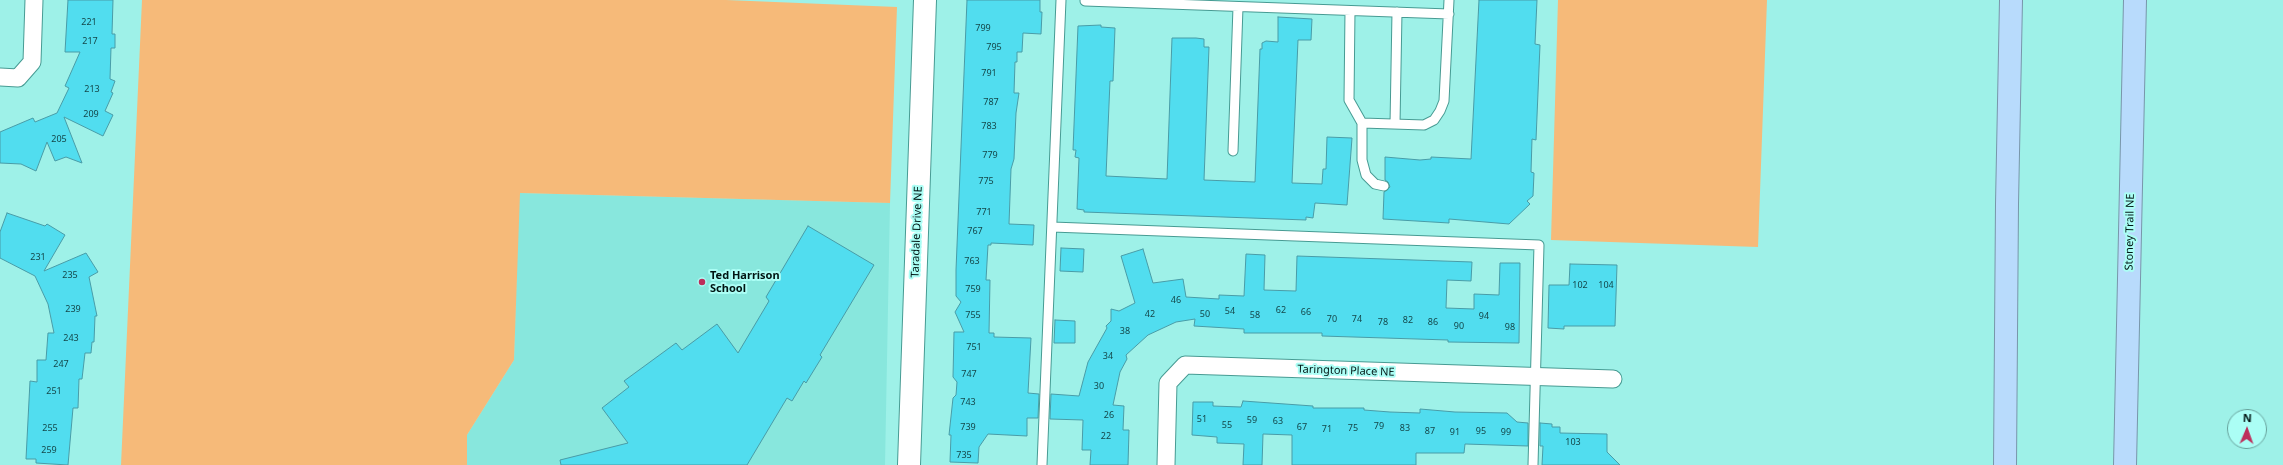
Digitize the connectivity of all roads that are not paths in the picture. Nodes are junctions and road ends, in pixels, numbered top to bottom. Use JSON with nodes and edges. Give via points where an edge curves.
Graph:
{"nodes":[{"id":1,"x":34,"y":0,"type":"edge"},
{"id":2,"x":925,"y":0,"type":"edge"},
{"id":3,"x":1061,"y":0,"type":"edge"},
{"id":4,"x":1449,"y":0,"type":"edge"},
{"id":5,"x":2011,"y":0,"type":"edge"},
{"id":6,"x":2135,"y":0,"type":"edge"},
{"id":7,"x":1085,"y":1,"type":"dead end"},
{"id":8,"x":1189,"y":3,"type":"edge"},
{"id":9,"x":1238,"y":7,"type":"junction"},
{"id":10,"x":1350,"y":11,"type":"junction"},
{"id":11,"x":1397,"y":12,"type":"junction"},
{"id":12,"x":1448,"y":14,"type":"junction"},
{"id":13,"x":0,"y":77,"type":"edge"},
{"id":14,"x":1362,"y":123,"type":"junction"},
{"id":15,"x":1395,"y":124,"type":"junction"},
{"id":16,"x":1233,"y":151,"type":"dead end"},
{"id":17,"x":1384,"y":186,"type":"dead end"},
{"id":18,"x":1052,"y":227,"type":"junction"},
{"id":19,"x":1536,"y":376,"type":"junction"},
{"id":20,"x":1613,"y":380,"type":"dead end"},
{"id":21,"x":909,"y":465,"type":"edge"},
{"id":22,"x":1042,"y":465,"type":"edge"},
{"id":23,"x":1166,"y":465,"type":"edge"},
{"id":24,"x":1533,"y":465,"type":"edge"},
{"id":25,"x":2005,"y":465,"type":"edge"},
{"id":26,"x":2125,"y":465,"type":"edge"}],
"edges":[{"from":1,"to":13,"type":"street","via":[[32,62],[18,78]]},
{"from":2,"to":21,"type":"street","name":"Taradale Drive NE"},
{"from":3,"to":18,"type":"lane"},
{"from":4,"to":12,"type":"lane"},
{"from":5,"to":25,"type":"highway"},
{"from":6,"to":26,"type":"highway","name":"Stoney Trail NE"},
{"from":7,"to":8,"type":"lane"},
{"from":8,"to":9,"type":"lane"},
{"from":9,"to":10,"type":"lane"},
{"from":9,"to":16,"type":"lane"},
{"from":10,"to":11,"type":"lane"},
{"from":10,"to":14,"type":"lane","via":[[1349,100]]},
{"from":11,"to":12,"type":"lane"},
{"from":11,"to":15,"type":"lane"},
{"from":12,"to":15,"type":"lane","via":[[1444,101],[1440,112],[1434,120],[1424,125]]},
{"from":14,"to":15,"type":"lane"},
{"from":14,"to":17,"type":"lane","via":[[1362,160],[1366,175],[1375,184]]},
{"from":18,"to":19,"type":"lane","via":[[1539,245]]},
{"from":18,"to":22,"type":"lane"},
{"from":19,"to":20,"type":"street","name":"Tarington Place NE"},
{"from":19,"to":23,"type":"street","name":"Tarington Place NE","via":[[1185,366],[1168,383]]},
{"from":19,"to":24,"type":"lane"}]}
